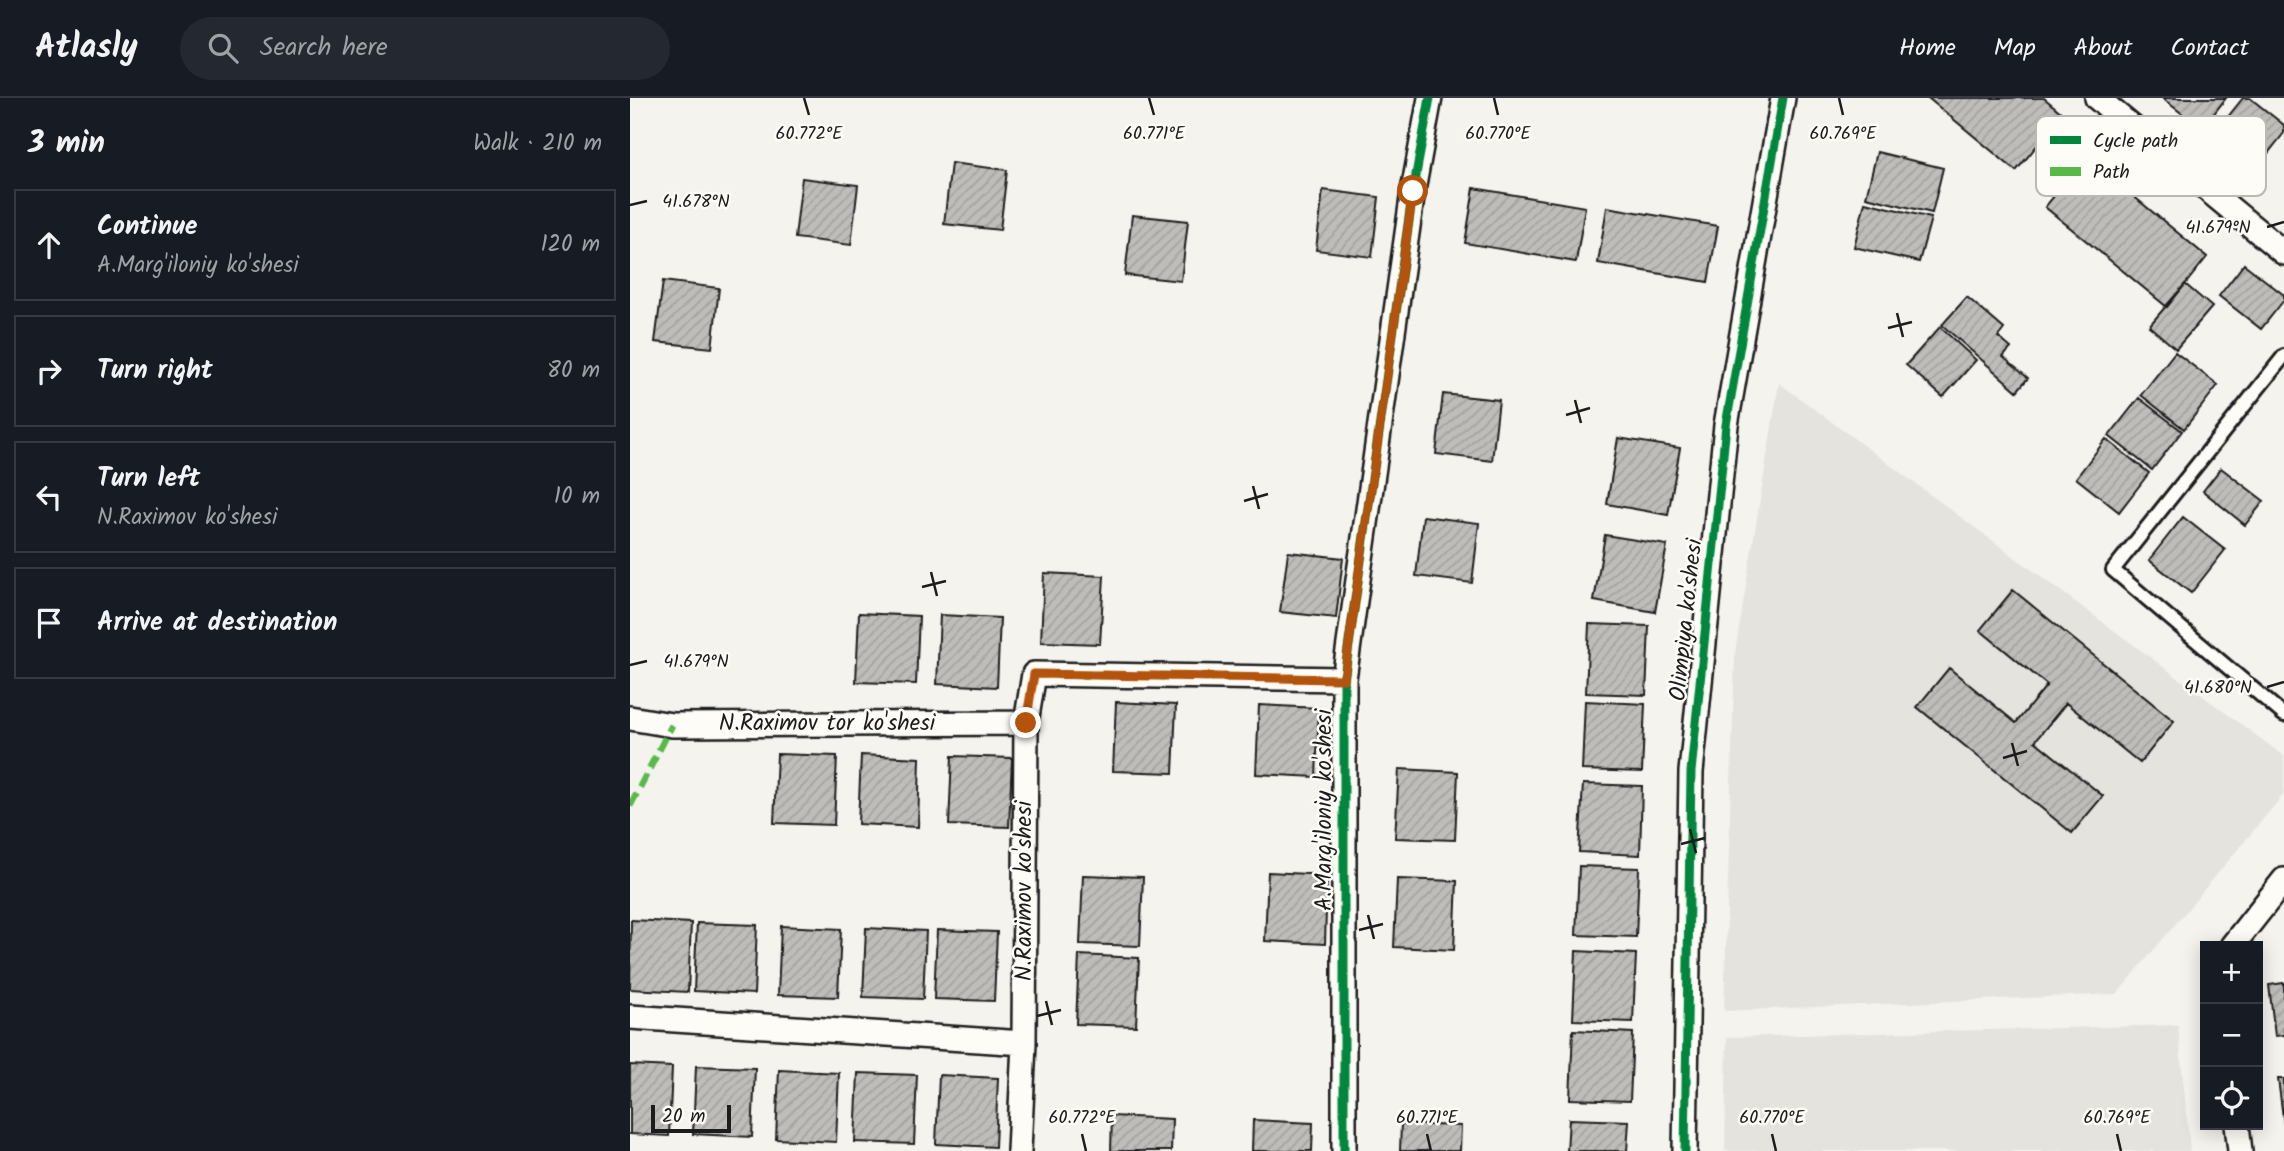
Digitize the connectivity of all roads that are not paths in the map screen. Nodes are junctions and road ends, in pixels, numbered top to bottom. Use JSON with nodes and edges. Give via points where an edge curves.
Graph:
{"nodes":[{"id":1,"x":1430,"y":98,"type":"edge"},
{"id":2,"x":1783,"y":98,"type":"edge"},
{"id":3,"x":2097,"y":98,"type":"edge"},
{"id":4,"x":2119,"y":116,"type":"edge"},
{"id":5,"x":2215,"y":196,"type":"edge"},
{"id":6,"x":2284,"y":253,"type":"edge"},
{"id":7,"x":2284,"y":356,"type":"edge"},
{"id":8,"x":1344,"y":679,"type":"junction"},
{"id":9,"x":2284,"y":715,"type":"edge"},
{"id":10,"x":630,"y":718,"type":"edge"},
{"id":11,"x":1026,"y":723,"type":"junction"},
{"id":12,"x":2284,"y":880,"type":"edge"},
{"id":13,"x":2236,"y":941,"type":"edge"},
{"id":14,"x":630,"y":1017,"type":"edge"},
{"id":15,"x":1024,"y":1042,"type":"junction"},
{"id":16,"x":2238,"y":1130,"type":"edge"},
{"id":17,"x":1018,"y":1151,"type":"edge"},
{"id":18,"x":1344,"y":1151,"type":"edge"},
{"id":19,"x":1685,"y":1151,"type":"edge"},
{"id":20,"x":2240,"y":1151,"type":"edge"}],
"edges":[{"from":1,"to":8,"type":"street","name":"A.Marg'iloniy ko'shesi"},
{"from":2,"to":19,"type":"street","name":"Olimpiya ko'shesi","via":[[1726,425],[1691,772]]},
{"from":3,"to":4,"type":"street"},
{"from":5,"to":6,"type":"street"},
{"from":7,"to":9,"type":"lane","via":[[2113,570]]},
{"from":8,"to":11,"type":"street","name":"N.Raximov ko'shesi","via":[[1034,674]]},
{"from":8,"to":18,"type":"street","name":"A.Marg'iloniy ko'shesi"},
{"from":10,"to":11,"type":"street","name":"N.Raximov tor ko'shesi","via":[[672,725]]},
{"from":11,"to":15,"type":"street","name":"N.Raximov ko'shesi"},
{"from":12,"to":13,"type":"street"},
{"from":14,"to":15,"type":"street"},
{"from":15,"to":17,"type":"street","name":"N.Raximov ko'shesi"},
{"from":16,"to":20,"type":"street"}]}
